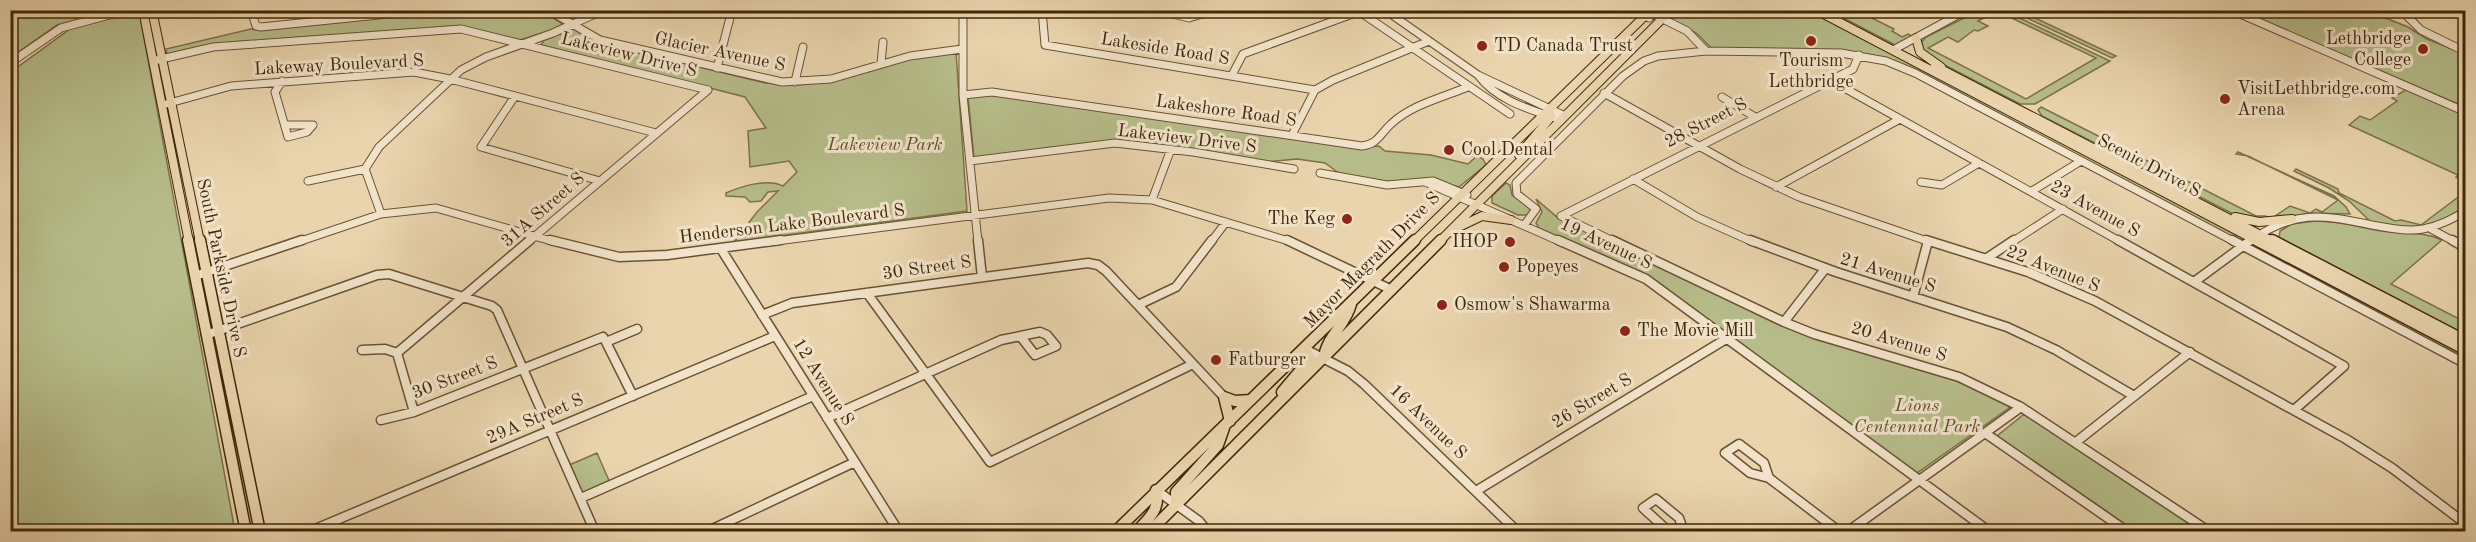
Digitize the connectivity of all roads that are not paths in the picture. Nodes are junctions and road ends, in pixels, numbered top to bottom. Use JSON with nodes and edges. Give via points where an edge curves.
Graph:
{"nodes":[{"id":1,"x":128,"y":10,"type":"edge"},
{"id":2,"x":142,"y":10,"type":"edge"},
{"id":3,"x":152,"y":10,"type":"edge"},
{"id":4,"x":251,"y":10,"type":"edge"},
{"id":5,"x":338,"y":10,"type":"edge"},
{"id":6,"x":427,"y":10,"type":"edge"},
{"id":7,"x":549,"y":10,"type":"edge"},
{"id":8,"x":604,"y":10,"type":"edge"},
{"id":9,"x":732,"y":10,"type":"edge"},
{"id":10,"x":963,"y":10,"type":"edge"},
{"id":11,"x":1042,"y":10,"type":"edge"},
{"id":12,"x":1157,"y":10,"type":"edge"},
{"id":13,"x":1214,"y":10,"type":"edge"},
{"id":14,"x":1384,"y":10,"type":"edge"},
{"id":15,"x":1634,"y":10,"type":"edge"},
{"id":16,"x":1671,"y":10,"type":"edge"},
{"id":17,"x":1816,"y":10,"type":"edge"},
{"id":18,"x":1830,"y":10,"type":"edge"},
{"id":19,"x":1967,"y":10,"type":"edge"},
{"id":20,"x":2231,"y":10,"type":"edge"},
{"id":21,"x":2401,"y":10,"type":"edge"},
{"id":22,"x":419,"y":11,"type":"edge"},
{"id":23,"x":1358,"y":11,"type":"edge"},
{"id":24,"x":120,"y":12,"type":"edge"},
{"id":25,"x":1648,"y":12,"type":"edge"},
{"id":26,"x":337,"y":18,"type":"junction"},
{"id":27,"x":1662,"y":20,"type":"junction"},
{"id":28,"x":573,"y":25,"type":"junction"},
{"id":29,"x":1916,"y":38,"type":"junction"},
{"id":30,"x":1429,"y":41,"type":"junction"},
{"id":31,"x":883,"y":42,"type":"dead end"},
{"id":32,"x":521,"y":44,"type":"junction"},
{"id":33,"x":803,"y":47,"type":"dead end"},
{"id":34,"x":1412,"y":48,"type":"junction"},
{"id":35,"x":962,"y":49,"type":"junction"},
{"id":36,"x":1896,"y":49,"type":"junction"},
{"id":37,"x":1706,"y":51,"type":"junction"},
{"id":38,"x":2466,"y":52,"type":"edge"},
{"id":39,"x":1859,"y":55,"type":"junction"},
{"id":40,"x":157,"y":60,"type":"junction"},
{"id":41,"x":10,"y":63,"type":"edge"},
{"id":42,"x":880,"y":64,"type":"junction"},
{"id":43,"x":717,"y":68,"type":"junction"},
{"id":44,"x":1945,"y":71,"type":"junction"},
{"id":45,"x":1232,"y":75,"type":"junction"},
{"id":46,"x":450,"y":79,"type":"junction"},
{"id":47,"x":1830,"y":80,"type":"junction"},
{"id":48,"x":282,"y":81,"type":"junction"},
{"id":49,"x":795,"y":82,"type":"junction"},
{"id":50,"x":1468,"y":87,"type":"junction"},
{"id":51,"x":708,"y":90,"type":"joint"},
{"id":52,"x":1315,"y":90,"type":"junction"},
{"id":53,"x":1604,"y":93,"type":"junction"},
{"id":54,"x":963,"y":95,"type":"junction"},
{"id":55,"x":515,"y":96,"type":"junction"},
{"id":56,"x":1722,"y":97,"type":"dead end"},
{"id":57,"x":166,"y":104,"type":"junction"},
{"id":58,"x":2466,"y":111,"type":"edge"},
{"id":59,"x":1548,"y":113,"type":"junction"},
{"id":60,"x":1510,"y":114,"type":"dead end"},
{"id":61,"x":1755,"y":117,"type":"junction"},
{"id":62,"x":1563,"y":118,"type":"junction"},
{"id":63,"x":1900,"y":119,"type":"junction"},
{"id":64,"x":285,"y":125,"type":"dead end"},
{"id":65,"x":656,"y":133,"type":"junction"},
{"id":66,"x":1292,"y":135,"type":"junction"},
{"id":67,"x":1699,"y":146,"type":"junction"},
{"id":68,"x":1172,"y":149,"type":"junction"},
{"id":69,"x":970,"y":161,"type":"junction"},
{"id":70,"x":2081,"y":161,"type":"junction"},
{"id":71,"x":1979,"y":163,"type":"junction"},
{"id":72,"x":2130,"y":165,"type":"junction"},
{"id":73,"x":365,"y":169,"type":"junction"},
{"id":74,"x":1294,"y":169,"type":"dead end"},
{"id":75,"x":1320,"y":173,"type":"dead end"},
{"id":76,"x":1506,"y":176,"type":"junction"},
{"id":77,"x":1633,"y":178,"type":"junction"},
{"id":78,"x":308,"y":181,"type":"dead end"},
{"id":79,"x":600,"y":181,"type":"junction"},
{"id":80,"x":1921,"y":182,"type":"dead end"},
{"id":81,"x":1776,"y":187,"type":"junction"},
{"id":82,"x":2032,"y":191,"type":"junction"},
{"id":83,"x":1460,"y":195,"type":"junction"},
{"id":84,"x":1152,"y":200,"type":"junction"},
{"id":85,"x":1478,"y":203,"type":"junction"},
{"id":86,"x":2063,"y":209,"type":"junction"},
{"id":87,"x":2466,"y":211,"type":"edge"},
{"id":88,"x":381,"y":214,"type":"junction"},
{"id":89,"x":975,"y":215,"type":"junction"},
{"id":90,"x":1561,"y":216,"type":"joint"},
{"id":91,"x":2292,"y":219,"type":"junction"},
{"id":92,"x":1511,"y":220,"type":"junction"},
{"id":93,"x":1226,"y":222,"type":"junction"},
{"id":94,"x":1525,"y":224,"type":"junction"},
{"id":95,"x":2431,"y":229,"type":"junction"},
{"id":96,"x":1449,"y":232,"type":"junction"},
{"id":97,"x":537,"y":236,"type":"junction"},
{"id":98,"x":2258,"y":237,"type":"junction"},
{"id":99,"x":1928,"y":241,"type":"junction"},
{"id":100,"x":2244,"y":247,"type":"junction"},
{"id":101,"x":2466,"y":248,"type":"edge"},
{"id":102,"x":721,"y":249,"type":"junction"},
{"id":103,"x":1987,"y":258,"type":"junction"},
{"id":104,"x":1825,"y":269,"type":"junction"},
{"id":105,"x":200,"y":275,"type":"junction"},
{"id":106,"x":982,"y":277,"type":"junction"},
{"id":107,"x":1374,"y":281,"type":"junction"},
{"id":108,"x":2194,"y":282,"type":"junction"},
{"id":109,"x":1392,"y":290,"type":"junction"},
{"id":110,"x":867,"y":293,"type":"junction"},
{"id":111,"x":1913,"y":297,"type":"junction"},
{"id":112,"x":464,"y":298,"type":"junction"},
{"id":113,"x":1351,"y":303,"type":"junction"},
{"id":114,"x":1138,"y":305,"type":"junction"},
{"id":115,"x":762,"y":315,"type":"junction"},
{"id":116,"x":1784,"y":322,"type":"junction"},
{"id":117,"x":638,"y":329,"type":"dead end"},
{"id":118,"x":218,"y":331,"type":"junction"},
{"id":119,"x":206,"y":335,"type":"junction"},
{"id":120,"x":775,"y":336,"type":"junction"},
{"id":121,"x":1021,"y":337,"type":"dead end"},
{"id":122,"x":1726,"y":339,"type":"junction"},
{"id":123,"x":2466,"y":341,"type":"edge"},
{"id":124,"x":606,"y":342,"type":"junction"},
{"id":125,"x":1305,"y":349,"type":"junction"},
{"id":126,"x":362,"y":350,"type":"dead end"},
{"id":127,"x":2466,"y":350,"type":"edge"},
{"id":128,"x":397,"y":352,"type":"junction"},
{"id":129,"x":2190,"y":352,"type":"junction"},
{"id":130,"x":1324,"y":358,"type":"junction"},
{"id":131,"x":1193,"y":364,"type":"junction"},
{"id":132,"x":2466,"y":364,"type":"edge"},
{"id":133,"x":524,"y":369,"type":"junction"},
{"id":134,"x":925,"y":373,"type":"junction"},
{"id":135,"x":633,"y":396,"type":"junction"},
{"id":136,"x":813,"y":396,"type":"junction"},
{"id":137,"x":2134,"y":396,"type":"junction"},
{"id":138,"x":1224,"y":397,"type":"junction"},
{"id":139,"x":1251,"y":400,"type":"junction"},
{"id":140,"x":1275,"y":406,"type":"junction"},
{"id":141,"x":2021,"y":407,"type":"junction"},
{"id":142,"x":2294,"y":410,"type":"junction"},
{"id":143,"x":414,"y":412,"type":"junction"},
{"id":144,"x":827,"y":418,"type":"junction"},
{"id":145,"x":381,"y":420,"type":"dead end"},
{"id":146,"x":1228,"y":423,"type":"junction"},
{"id":147,"x":552,"y":430,"type":"junction"},
{"id":148,"x":1985,"y":433,"type":"junction"},
{"id":149,"x":2076,"y":442,"type":"junction"},
{"id":150,"x":855,"y":462,"type":"junction"},
{"id":151,"x":1769,"y":478,"type":"junction"},
{"id":152,"x":1919,"y":480,"type":"junction"},
{"id":153,"x":1156,"y":490,"type":"junction"},
{"id":154,"x":1476,"y":491,"type":"junction"},
{"id":155,"x":581,"y":498,"type":"junction"},
{"id":156,"x":1176,"y":505,"type":"junction"},
{"id":157,"x":2466,"y":524,"type":"edge"},
{"id":158,"x":246,"y":531,"type":"edge"},
{"id":159,"x":260,"y":531,"type":"edge"},
{"id":160,"x":308,"y":531,"type":"edge"},
{"id":161,"x":595,"y":531,"type":"edge"},
{"id":162,"x":706,"y":531,"type":"edge"},
{"id":163,"x":899,"y":531,"type":"edge"},
{"id":164,"x":1115,"y":531,"type":"edge"},
{"id":165,"x":1136,"y":531,"type":"edge"},
{"id":166,"x":1149,"y":531,"type":"edge"},
{"id":167,"x":1208,"y":531,"type":"edge"},
{"id":168,"x":1518,"y":531,"type":"edge"},
{"id":169,"x":1676,"y":531,"type":"edge"},
{"id":170,"x":1684,"y":531,"type":"edge"},
{"id":171,"x":1840,"y":531,"type":"edge"},
{"id":172,"x":1847,"y":531,"type":"edge"},
{"id":173,"x":1990,"y":531,"type":"edge"},
{"id":174,"x":2128,"y":531,"type":"edge"},
{"id":175,"x":2210,"y":531,"type":"edge"}],
"edges":[{"from":1,"to":24,"type":"street"},
{"from":2,"to":40,"type":"main road","name":"South Parkside Drive S"},
{"from":3,"to":40,"type":"main road","name":"South Parkside Drive S"},
{"from":4,"to":26,"type":"street","via":[[255,23],[261,27]]},
{"from":5,"to":26,"type":"street"},
{"from":6,"to":22,"type":"street"},
{"from":7,"to":28,"type":"street","name":"Glacier Avenue S"},
{"from":8,"to":28,"type":"street"},
{"from":9,"to":43,"type":"street"},
{"from":10,"to":35,"type":"street"},
{"from":11,"to":45,"type":"street","name":"Lakeside Road S","via":[[1045,45]]},
{"from":12,"to":13,"type":"street","via":[[1190,18]]},
{"from":14,"to":30,"type":"street"},
{"from":15,"to":25,"type":"street"},
{"from":16,"to":27,"type":"main road","name":"Mayor Magrath Drive S"},
{"from":17,"to":36,"type":"main road","name":"Scenic Drive S"},
{"from":18,"to":36,"type":"main road","name":"Scenic Drive S"},
{"from":19,"to":29,"type":"street"},
{"from":20,"to":58,"type":"street"},
{"from":21,"to":38,"type":"street","via":[[2421,30]]},
{"from":22,"to":26,"type":"street"},
{"from":23,"to":34,"type":"street"},
{"from":23,"to":45,"type":"street","via":[[1243,54]]},
{"from":24,"to":41,"type":"street","via":[[61,28]]},
{"from":25,"to":27,"type":"street"},
{"from":25,"to":59,"type":"main road","name":"Mayor Magrath Drive S"},
{"from":27,"to":37,"type":"street","via":[[1695,37]]},
{"from":27,"to":62,"type":"main road","name":"Mayor Magrath Drive S"},
{"from":28,"to":32,"type":"street"},
{"from":28,"to":43,"type":"street","name":"Glacier Avenue S","via":[[600,40]]},
{"from":29,"to":36,"type":"street"},
{"from":29,"to":44,"type":"main road","via":[[1920,52]]},
{"from":30,"to":34,"type":"street"},
{"from":30,"to":59,"type":"street","via":[[1503,96]]},
{"from":31,"to":42,"type":"street"},
{"from":32,"to":40,"type":"street","name":"Lakeview Drive S","via":[[469,30],[449,29],[217,46]]},
{"from":32,"to":46,"type":"street","via":[[480,60]]},
{"from":32,"to":51,"type":"street","name":"Lakeview Drive S"},
{"from":33,"to":49,"type":"street"},
{"from":34,"to":50,"type":"street"},
{"from":34,"to":52,"type":"street"},
{"from":35,"to":42,"type":"street","name":"Glacier Avenue S"},
{"from":35,"to":54,"type":"street"},
{"from":36,"to":44,"type":"main road","name":"Scenic Drive S"},
{"from":36,"to":98,"type":"main road","name":"Scenic Drive S"},
{"from":37,"to":39,"type":"street"},
{"from":37,"to":53,"type":"street","via":[[1644,61]]},
{"from":39,"to":47,"type":"street","name":"28 Street S","via":[[1856,66]]},
{"from":39,"to":70,"type":"street","name":"Scenic Drive S","via":[[1916,73]]},
{"from":40,"to":57,"type":"main road","name":"South Parkside Drive S"},
{"from":42,"to":49,"type":"street","name":"Glacier Avenue S","via":[[831,79]]},
{"from":43,"to":49,"type":"street","name":"Glacier Avenue S","via":[[770,81]]},
{"from":44,"to":72,"type":"main road","name":"Scenic Drive S"},
{"from":45,"to":52,"type":"street","name":"Lakeside Road S"},
{"from":46,"to":48,"type":"street","name":"Lakeway Boulevard S","via":[[414,72]]},
{"from":46,"to":55,"type":"street","name":"Lakeway Boulevard S"},
{"from":46,"to":73,"type":"street","via":[[379,147]]},
{"from":47,"to":61,"type":"street","name":"28 Street S"},
{"from":47,"to":63,"type":"street","name":"23 Avenue S"},
{"from":48,"to":57,"type":"street","name":"Lakeway Boulevard S","via":[[231,86]]},
{"from":48,"to":64,"type":"street","via":[[275,92]]},
{"from":50,"to":60,"type":"street"},
{"from":50,"to":66,"type":"street","name":"Lakeshore Road S","via":[[1403,116],[1379,140],[1367,145]]},
{"from":51,"to":65,"type":"street","name":"31A Street S"},
{"from":52,"to":66,"type":"street"},
{"from":53,"to":67,"type":"street","name":"22 Avenue S"},
{"from":53,"to":94,"type":"street","via":[[1516,183],[1517,194],[1536,209]]},
{"from":54,"to":66,"type":"street","name":"Lakeshore Road S","via":[[992,92]]},
{"from":54,"to":69,"type":"street"},
{"from":55,"to":65,"type":"street","name":"Lakeway Boulevard S"},
{"from":55,"to":79,"type":"street","via":[[482,147]]},
{"from":56,"to":61,"type":"street"},
{"from":57,"to":105,"type":"main road","name":"South Parkside Drive S"},
{"from":59,"to":62,"type":"street"},
{"from":59,"to":76,"type":"main road"},
{"from":59,"to":83,"type":"main road","name":"Mayor Magrath Drive S"},
{"from":61,"to":67,"type":"street","name":"28 Street S"},
{"from":62,"to":76,"type":"main road","name":"Mayor Magrath Drive S"},
{"from":63,"to":71,"type":"street","name":"23 Avenue S"},
{"from":63,"to":81,"type":"street"},
{"from":65,"to":79,"type":"street","name":"31A Street S"},
{"from":67,"to":77,"type":"street","name":"28 Street S"},
{"from":67,"to":81,"type":"street","name":"22 Avenue S"},
{"from":68,"to":69,"type":"street","name":"Lakeview Drive S","via":[[1115,143]]},
{"from":68,"to":74,"type":"street","name":"Lakeview Drive S"},
{"from":68,"to":84,"type":"street"},
{"from":69,"to":89,"type":"street"},
{"from":70,"to":82,"type":"street"},
{"from":70,"to":100,"type":"street","name":"Scenic Drive S"},
{"from":71,"to":80,"type":"street","via":[[1942,185]]},
{"from":71,"to":82,"type":"street","name":"23 Avenue S"},
{"from":72,"to":91,"type":"main road","via":[[2242,219]]},
{"from":72,"to":98,"type":"main road","name":"Scenic Drive S"},
{"from":73,"to":78,"type":"street"},
{"from":73,"to":88,"type":"street"},
{"from":75,"to":83,"type":"street","via":[[1387,185],[1425,182]]},
{"from":76,"to":85,"type":"main road","name":"Mayor Magrath Drive S"},
{"from":77,"to":90,"type":"street","name":"28 Street S"},
{"from":77,"to":104,"type":"street","name":"21 Avenue S","via":[[1669,204],[1700,219]]},
{"from":79,"to":97,"type":"street","name":"31A Street S"},
{"from":81,"to":99,"type":"street","name":"22 Avenue S","via":[[1834,211]]},
{"from":82,"to":86,"type":"street","name":"23 Avenue S"},
{"from":83,"to":85,"type":"street","name":"19 Avenue S"},
{"from":83,"to":107,"type":"main road","name":"Mayor Magrath Drive S"},
{"from":84,"to":89,"type":"street","name":"Henderson Lake Boulevard S","via":[[1109,198]]},
{"from":84,"to":93,"type":"street","name":"Henderson Lake Boulevard S"},
{"from":85,"to":92,"type":"street","name":"19 Avenue S"},
{"from":85,"to":94,"type":"street","name":"19 Avenue S","via":[[1510,214]]},
{"from":85,"to":96,"type":"main road","name":"Mayor Magrath Drive S"},
{"from":86,"to":103,"type":"street"},
{"from":86,"to":108,"type":"street","name":"23 Avenue S"},
{"from":87,"to":95,"type":"street","via":[[2450,223]]},
{"from":88,"to":97,"type":"street","name":"Henderson Lake Boulevard S","via":[[436,208]]},
{"from":88,"to":105,"type":"street","name":"Henderson Lake Boulevard S"},
{"from":89,"to":102,"type":"street","name":"Henderson Lake Boulevard S"},
{"from":89,"to":106,"type":"street"},
{"from":90,"to":116,"type":"street","name":"20 Avenue S"},
{"from":91,"to":95,"type":"street","via":[[2325,218],[2380,228]]},
{"from":91,"to":98,"type":"street"},
{"from":92,"to":94,"type":"street","name":"19 Avenue S"},
{"from":92,"to":96,"type":"main road","via":[[1482,216]]},
{"from":93,"to":107,"type":"street","name":"Henderson Lake Boulevard S","via":[[1296,243]]},
{"from":93,"to":114,"type":"street","via":[[1176,287]]},
{"from":94,"to":122,"type":"street","name":"19 Avenue S","via":[[1646,279]]},
{"from":95,"to":101,"type":"street"},
{"from":96,"to":109,"type":"main road","name":"Mayor Magrath Drive S"},
{"from":97,"to":102,"type":"street","name":"Henderson Lake Boulevard S","via":[[619,257]]},
{"from":97,"to":112,"type":"street","name":"31A Street S"},
{"from":98,"to":100,"type":"street"},
{"from":98,"to":123,"type":"main road","name":"Scenic Drive S"},
{"from":98,"to":127,"type":"main road","name":"Scenic Drive S"},
{"from":99,"to":103,"type":"street","name":"22 Avenue S"},
{"from":99,"to":111,"type":"street"},
{"from":100,"to":108,"type":"street"},
{"from":100,"to":132,"type":"street","name":"Scenic Drive S"},
{"from":102,"to":115,"type":"street","name":"12 Avenue S"},
{"from":103,"to":129,"type":"street","name":"22 Avenue S","via":[[2076,292]]},
{"from":104,"to":111,"type":"street","name":"21 Avenue S"},
{"from":104,"to":116,"type":"street"},
{"from":105,"to":118,"type":"main road","name":"South Parkside Drive S"},
{"from":105,"to":119,"type":"main road","name":"South Parkside Drive S"},
{"from":106,"to":110,"type":"street","name":"30 Street S"},
{"from":106,"to":114,"type":"street","name":"30 Street S","via":[[1088,262],[1098,265]]},
{"from":107,"to":109,"type":"street","name":"Henderson Lake Boulevard S"},
{"from":107,"to":113,"type":"main road","name":"Mayor Magrath Drive S"},
{"from":108,"to":142,"type":"street","name":"23 Avenue S","via":[[2344,366]]},
{"from":109,"to":130,"type":"main road","name":"Mayor Magrath Drive S"},
{"from":110,"to":115,"type":"street","name":"30 Street S","via":[[792,303]]},
{"from":110,"to":134,"type":"street"},
{"from":111,"to":137,"type":"street","name":"21 Avenue S","via":[[2005,326],[2047,344]]},
{"from":112,"to":118,"type":"street","via":[[389,274],[377,275]]},
{"from":112,"to":128,"type":"street","name":"31A Street S"},
{"from":112,"to":133,"type":"street","via":[[497,310]]},
{"from":113,"to":125,"type":"main road","name":"Mayor Magrath Drive S"},
{"from":113,"to":130,"type":"main road","via":[[1350,314],[1324,349]]},
{"from":114,"to":131,"type":"street"},
{"from":115,"to":120,"type":"street","name":"12 Avenue S"},
{"from":116,"to":141,"type":"street","name":"20 Avenue S","via":[[1959,377]]},
{"from":117,"to":124,"type":"street","name":"30 Street S"},
{"from":118,"to":119,"type":"street"},
{"from":118,"to":159,"type":"main road","name":"South Parkside Drive S"},
{"from":119,"to":158,"type":"main road","name":"South Parkside Drive S"},
{"from":120,"to":135,"type":"street","name":"29A Street S"},
{"from":120,"to":136,"type":"street","name":"12 Avenue S"},
{"from":121,"to":134,"type":"street","via":[[1001,340]]},
{"from":122,"to":152,"type":"street","name":"19 Avenue S"},
{"from":122,"to":154,"type":"street","name":"26 Street S"},
{"from":124,"to":133,"type":"street","name":"30 Street S","via":[[603,338]]},
{"from":124,"to":135,"type":"street"},
{"from":125,"to":130,"type":"street","name":"16 Avenue S"},
{"from":125,"to":139,"type":"main road","name":"Mayor Magrath Drive S"},
{"from":125,"to":140,"type":"main road","via":[[1310,359]]},
{"from":126,"to":128,"type":"street"},
{"from":128,"to":143,"type":"street"},
{"from":129,"to":137,"type":"street"},
{"from":129,"to":142,"type":"street","name":"22 Avenue S"},
{"from":130,"to":140,"type":"main road","name":"Mayor Magrath Drive S"},
{"from":130,"to":154,"type":"street","name":"16 Avenue S","via":[[1364,384]]},
{"from":131,"to":134,"type":"street","via":[[990,462]]},
{"from":131,"to":138,"type":"street"},
{"from":133,"to":143,"type":"street","name":"30 Street S"},
{"from":133,"to":147,"type":"street"},
{"from":134,"to":144,"type":"street"},
{"from":135,"to":147,"type":"street","name":"29A Street S"},
{"from":136,"to":144,"type":"street","name":"12 Avenue S"},
{"from":136,"to":155,"type":"street"},
{"from":137,"to":149,"type":"street"},
{"from":138,"to":139,"type":"main road"},
{"from":138,"to":146,"type":"main road"},
{"from":139,"to":146,"type":"main road","name":"Mayor Magrath Drive S"},
{"from":140,"to":156,"type":"main road","name":"Mayor Magrath Drive S"},
{"from":141,"to":148,"type":"street"},
{"from":141,"to":149,"type":"street","name":"20 Avenue S"},
{"from":142,"to":157,"type":"street","name":"22 Avenue S","via":[[2392,468]]},
{"from":143,"to":145,"type":"street","name":"30 Street S"},
{"from":144,"to":150,"type":"street","name":"12 Avenue S"},
{"from":146,"to":153,"type":"main road","name":"Mayor Magrath Drive S"},
{"from":146,"to":156,"type":"main road","via":[[1218,445],[1176,492]]},
{"from":147,"to":155,"type":"street"},
{"from":147,"to":160,"type":"street","name":"29A Street S"},
{"from":148,"to":152,"type":"street"},
{"from":148,"to":174,"type":"street"},
{"from":149,"to":175,"type":"street","name":"20 Avenue S"},
{"from":150,"to":162,"type":"street"},
{"from":150,"to":163,"type":"street","name":"12 Avenue S"},
{"from":151,"to":151,"type":"street","via":[[1764,463],[1739,444],[1725,453],[1750,473]]},
{"from":151,"to":171,"type":"street"},
{"from":152,"to":172,"type":"street"},
{"from":152,"to":173,"type":"street","name":"19 Avenue S"},
{"from":153,"to":156,"type":"street"},
{"from":153,"to":164,"type":"main road","name":"Mayor Magrath Drive S"},
{"from":153,"to":165,"type":"main road","via":[[1158,506]]},
{"from":154,"to":168,"type":"street","name":"16 Avenue S"},
{"from":155,"to":161,"type":"street"},
{"from":156,"to":166,"type":"main road","name":"Mayor Magrath Drive S"},
{"from":156,"to":167,"type":"street"},
{"from":169,"to":170,"type":"street","via":[[1666,529],[1643,508],[1656,499],[1679,518]]}]}
